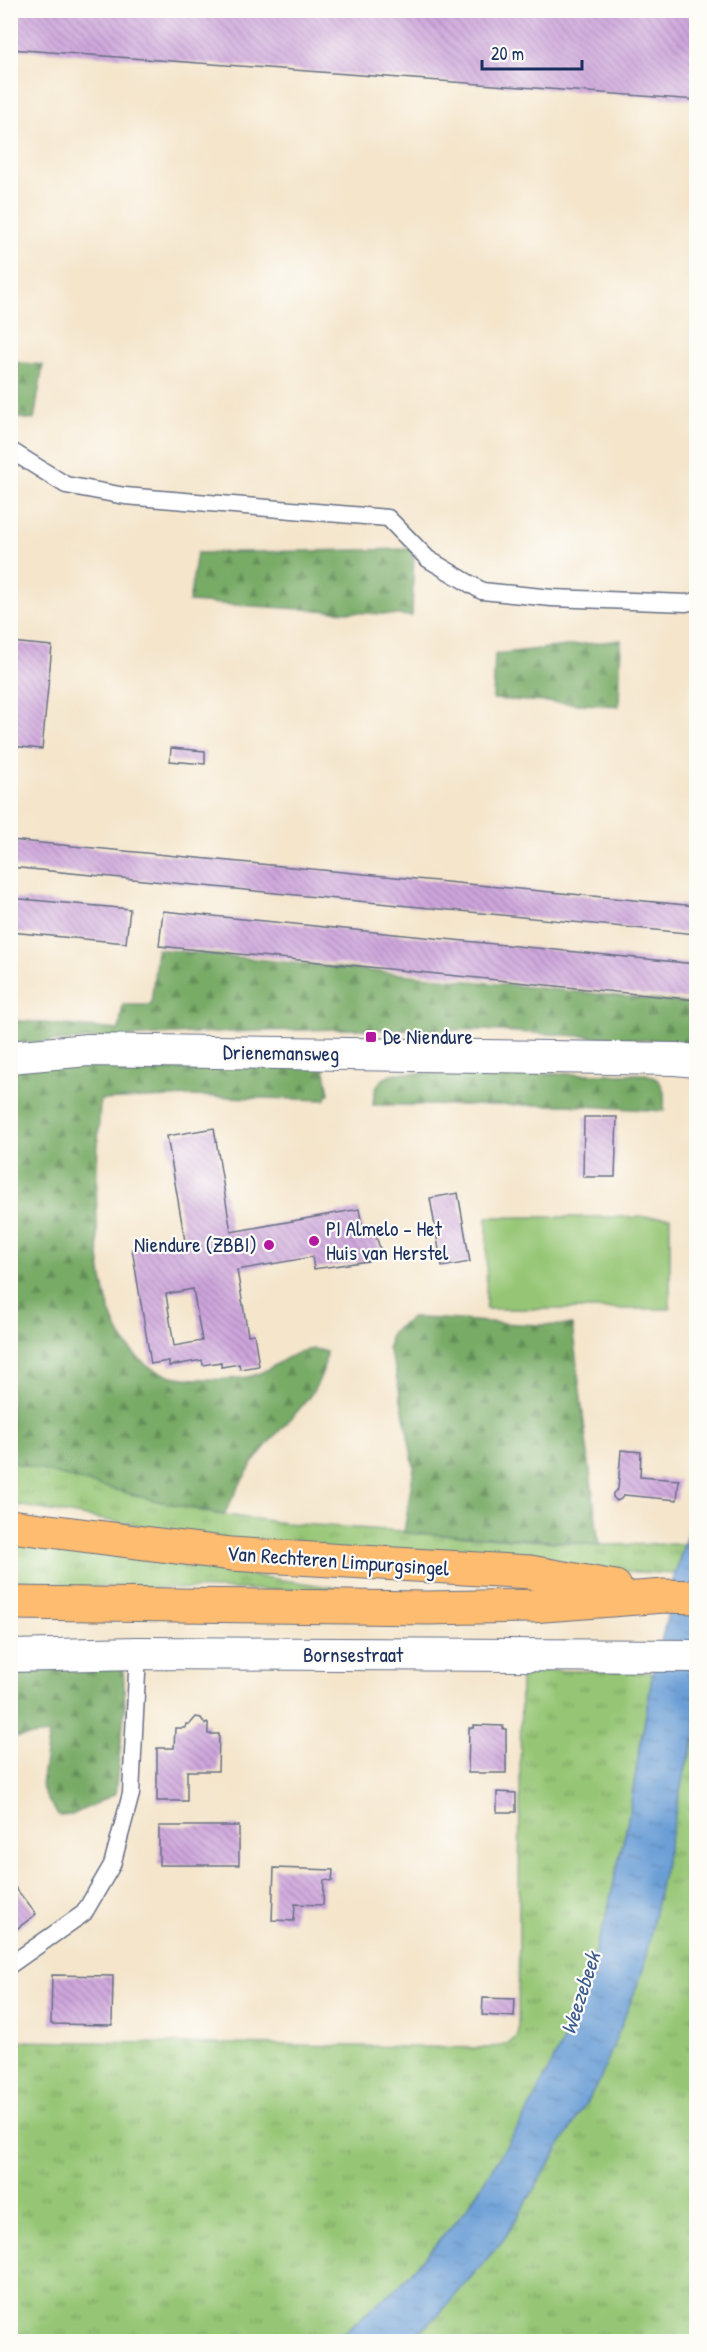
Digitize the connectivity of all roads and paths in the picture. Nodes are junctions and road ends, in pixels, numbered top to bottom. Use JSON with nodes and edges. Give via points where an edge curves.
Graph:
{"nodes":[{"id":1,"x":10,"y":450,"type":"edge"},
{"id":2,"x":696,"y":601,"type":"edge"},
{"id":3,"x":10,"y":1057,"type":"edge"},
{"id":4,"x":696,"y":1061,"type":"edge"},
{"id":5,"x":10,"y":1526,"type":"edge"},
{"id":6,"x":664,"y":1596,"type":"junction"},
{"id":7,"x":696,"y":1597,"type":"edge"},
{"id":8,"x":10,"y":1604,"type":"edge"},
{"id":9,"x":138,"y":1653,"type":"junction"},
{"id":10,"x":10,"y":1656,"type":"edge"},
{"id":11,"x":696,"y":1656,"type":"edge"},
{"id":12,"x":10,"y":1965,"type":"edge"}],
"edges":[{"from":1,"to":2,"type":"lane","via":[[66,485],[124,496],[388,518],[428,559],[482,591],[552,598]]},
{"from":3,"to":4,"type":"street","name":"Drienemansweg","via":[[88,1050]]},
{"from":5,"to":6,"type":"main road","name":"Van Rechteren Limpurgsingel","via":[[231,1554],[530,1572]]},
{"from":6,"to":7,"type":"main road","name":"Van Rechteren Limpurgsingel"},
{"from":6,"to":8,"type":"main road","name":"Van Rechteren Limpurgsingel","via":[[531,1606],[428,1608]]},
{"from":9,"to":10,"type":"street","name":"Bornsestraat"},
{"from":9,"to":11,"type":"street","name":"Bornsestraat"},
{"from":9,"to":12,"type":"lane","via":[[131,1794],[112,1865],[84,1913]]}]}
